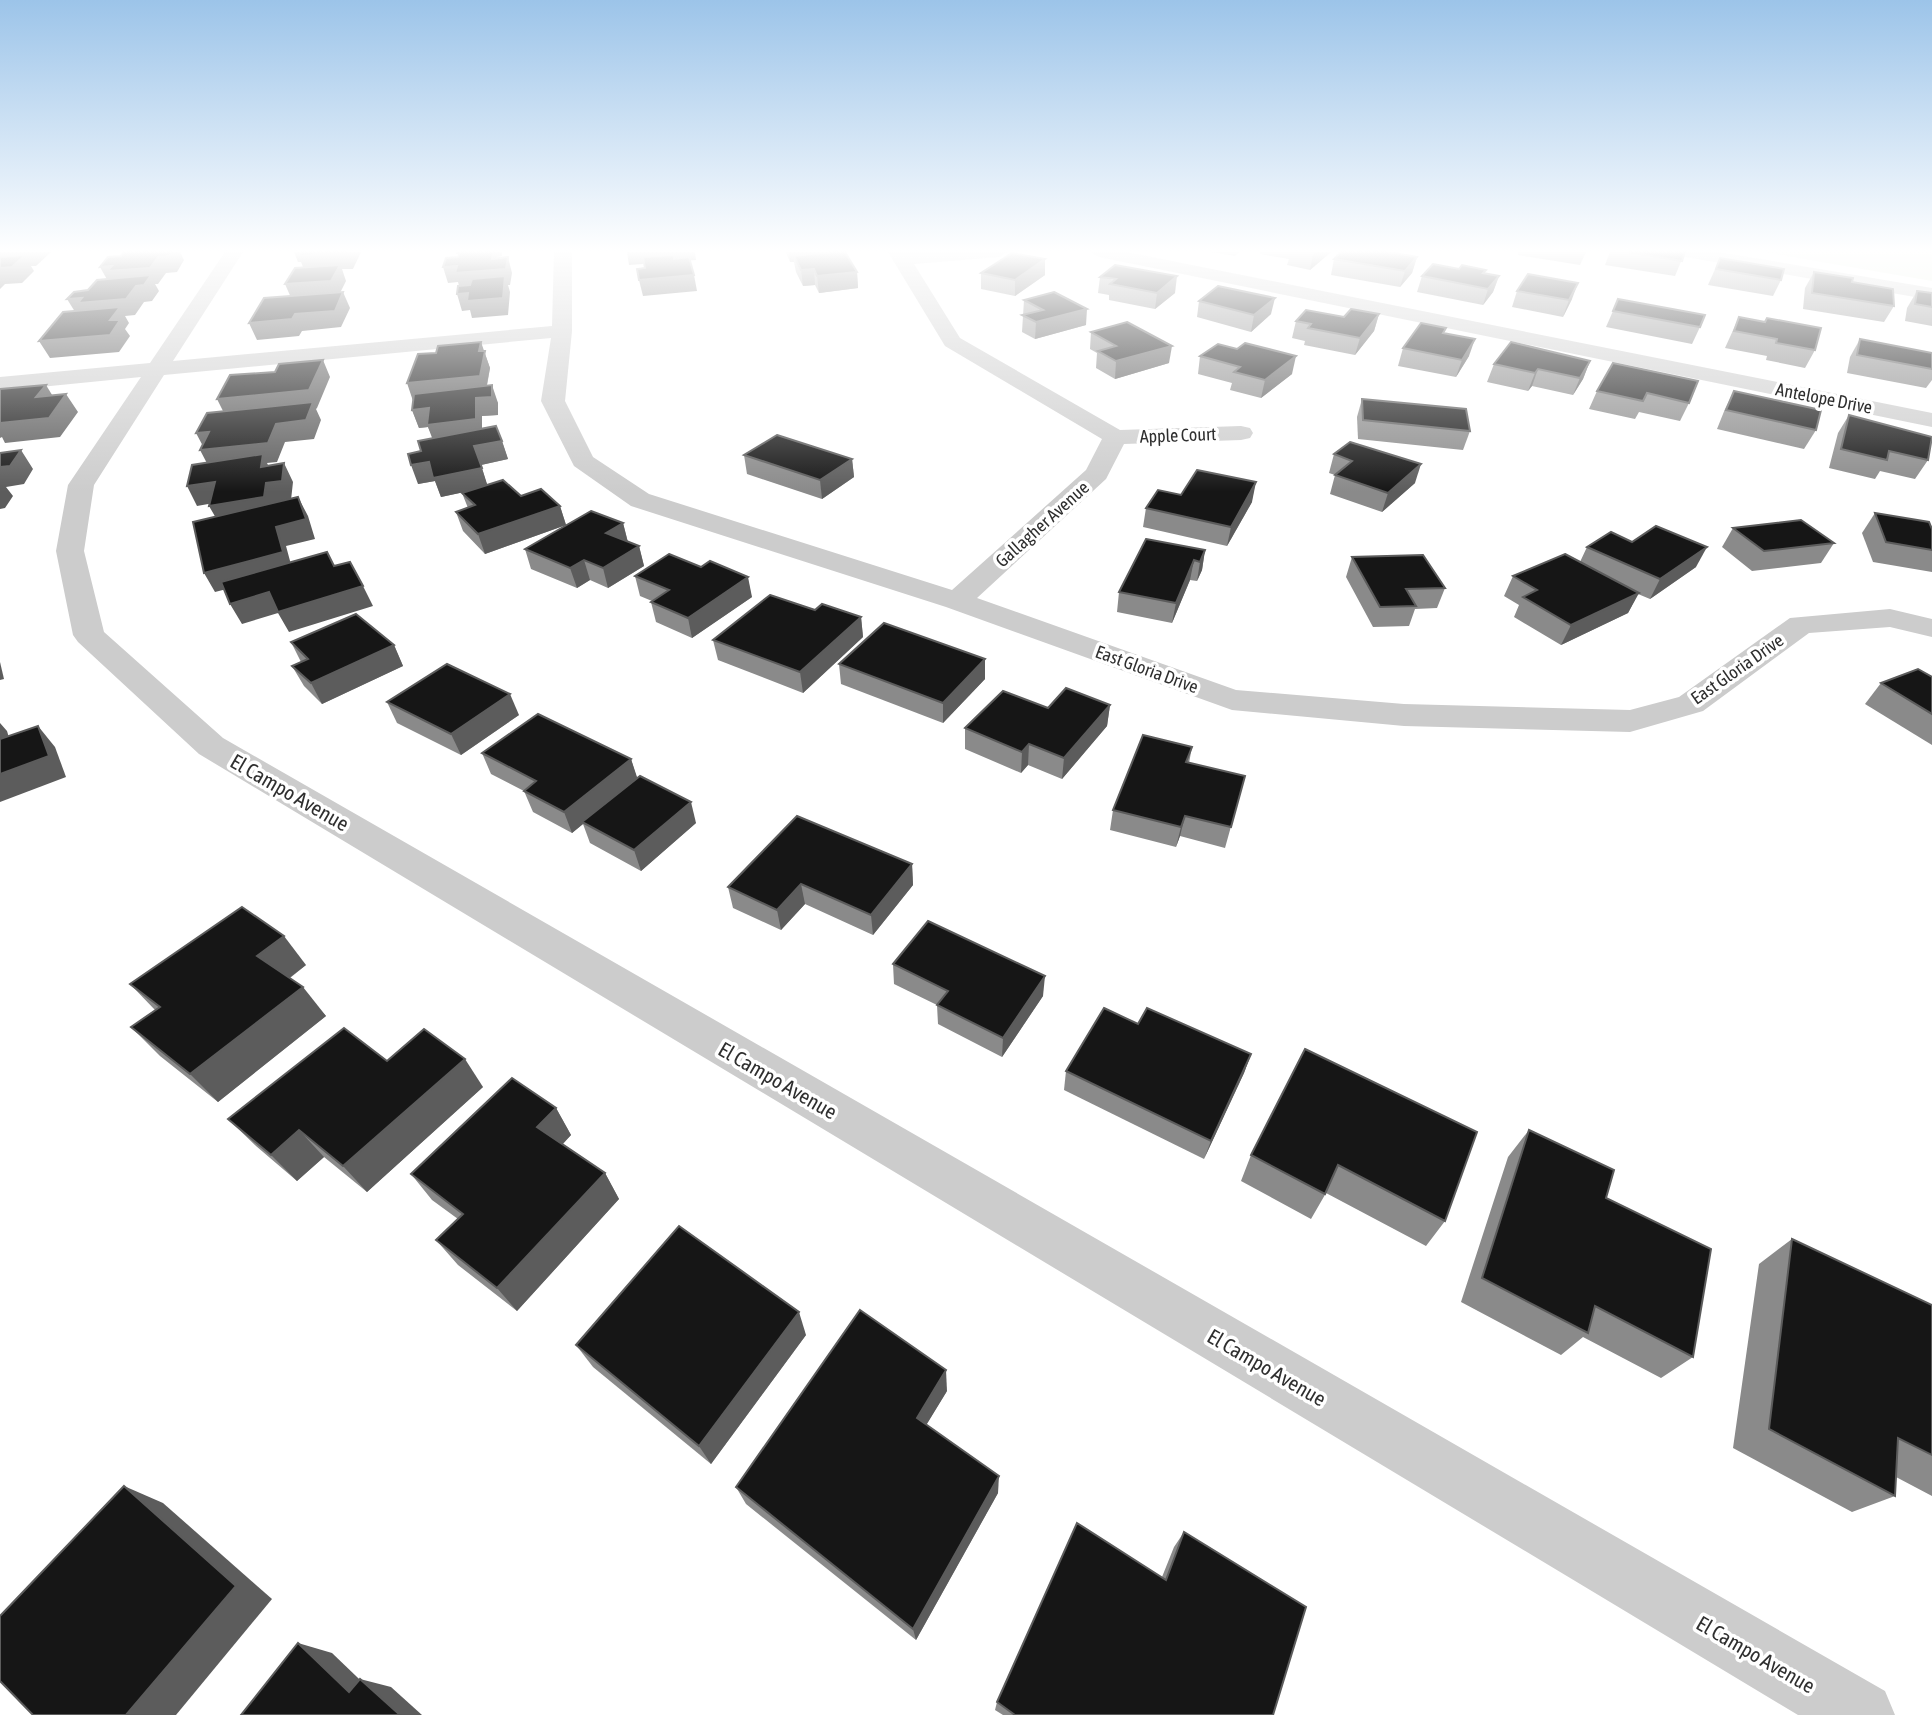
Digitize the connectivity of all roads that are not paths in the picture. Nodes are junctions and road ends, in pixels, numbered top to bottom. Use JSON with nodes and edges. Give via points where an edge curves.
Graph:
{"nodes":[{"id":1,"x":183,"y":332,"type":"edge"},
{"id":2,"x":551,"y":332,"type":"edge"},
{"id":3,"x":562,"y":332,"type":"edge"},
{"id":4,"x":946,"y":332,"type":"edge"},
{"id":5,"x":1496,"y":332,"type":"edge"},
{"id":6,"x":159,"y":369,"type":"junction"},
{"id":7,"x":0,"y":384,"type":"edge"},
{"id":8,"x":1932,"y":420,"type":"edge"},
{"id":9,"x":1241,"y":433,"type":"dead end"},
{"id":10,"x":1115,"y":437,"type":"junction"},
{"id":11,"x":957,"y":601,"type":"junction"},
{"id":12,"x":1932,"y":628,"type":"edge"},
{"id":13,"x":1861,"y":1715,"type":"edge"}],
"edges":[{"from":1,"to":6,"type":"street","name":"El Campo Avenue"},
{"from":2,"to":6,"type":"street"},
{"from":3,"to":11,"type":"street","name":"East Gloria Drive","via":[[554,401],[583,461],[640,500]]},
{"from":4,"to":10,"type":"street","via":[[952,342]]},
{"from":5,"to":8,"type":"street","name":"Antelope Drive"},
{"from":6,"to":7,"type":"street"},
{"from":6,"to":13,"type":"street","name":"El Campo Avenue","via":[[81,485],[70,551],[89,635],[211,746]]},
{"from":9,"to":10,"type":"street","name":"Apple Court"},
{"from":10,"to":11,"type":"street","name":"Gallagher Avenue","via":[[1097,474]]},
{"from":11,"to":12,"type":"street","name":"East Gloria Drive","via":[[1231,700],[1404,715],[1630,721],[1691,704],[1801,624],[1890,618]]}]}
